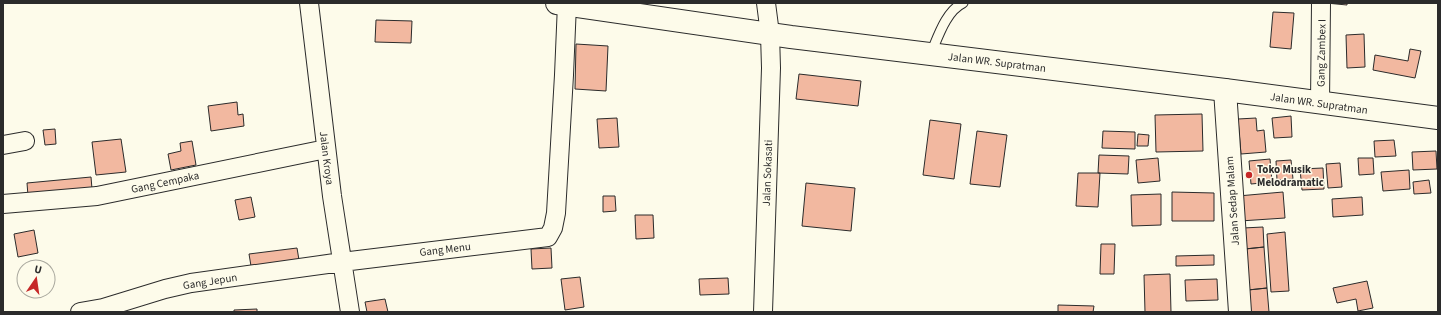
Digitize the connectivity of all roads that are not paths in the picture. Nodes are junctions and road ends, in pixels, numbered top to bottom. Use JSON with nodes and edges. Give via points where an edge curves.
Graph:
{"nodes":[{"id":1,"x":309,"y":3,"type":"edge"},
{"id":2,"x":766,"y":3,"type":"edge"},
{"id":3,"x":963,"y":3,"type":"edge"},
{"id":4,"x":1322,"y":3,"type":"edge"},
{"id":5,"x":562,"y":4,"type":"edge"},
{"id":6,"x":770,"y":34,"type":"junction"},
{"id":7,"x":931,"y":53,"type":"junction"},
{"id":8,"x":1225,"y":90,"type":"junction"},
{"id":9,"x":1320,"y":103,"type":"junction"},
{"id":10,"x":1438,"y":118,"type":"edge"},
{"id":11,"x":25,"y":141,"type":"dead end"},
{"id":12,"x":3,"y":145,"type":"edge"},
{"id":13,"x":326,"y":149,"type":"junction"},
{"id":14,"x":3,"y":204,"type":"edge"},
{"id":15,"x":342,"y":262,"type":"junction"},
{"id":16,"x":80,"y":312,"type":"edge"},
{"id":17,"x":350,"y":312,"type":"edge"},
{"id":18,"x":764,"y":312,"type":"edge"},
{"id":19,"x":1240,"y":312,"type":"edge"}],
"edges":[{"from":1,"to":13,"type":"street","name":"Jalan Kroya"},
{"from":2,"to":6,"type":"street","name":"Jalan Sokasati"},
{"from":3,"to":7,"type":"lane","via":[[957,6],[947,19]]},
{"from":4,"to":9,"type":"street","name":"Gang Zambex I"},
{"from":5,"to":6,"type":"main road","name":"Jalan WR. Supratman"},
{"from":5,"to":15,"type":"street","name":"Gang Menu","via":[[564,75],[556,213],[553,228],[548,236]]},
{"from":6,"to":7,"type":"main road","name":"Jalan WR. Supratman"},
{"from":6,"to":18,"type":"street","name":"Jalan Sokasati"},
{"from":7,"to":8,"type":"main road","name":"Jalan WR. Supratman"},
{"from":8,"to":9,"type":"main road","name":"Jalan WR. Supratman"},
{"from":8,"to":19,"type":"main road","name":"Jalan Sedap Malam"},
{"from":9,"to":10,"type":"main road","name":"Jalan WR. Supratman"},
{"from":11,"to":12,"type":"street"},
{"from":13,"to":14,"type":"street","name":"Gang Cempaka","via":[[97,196]]},
{"from":13,"to":15,"type":"street","name":"Jalan Kroya"},
{"from":15,"to":16,"type":"street","name":"Gang Jepun","via":[[191,283],[104,308]]},
{"from":15,"to":17,"type":"street","name":"Jalan Kroya"}]}
